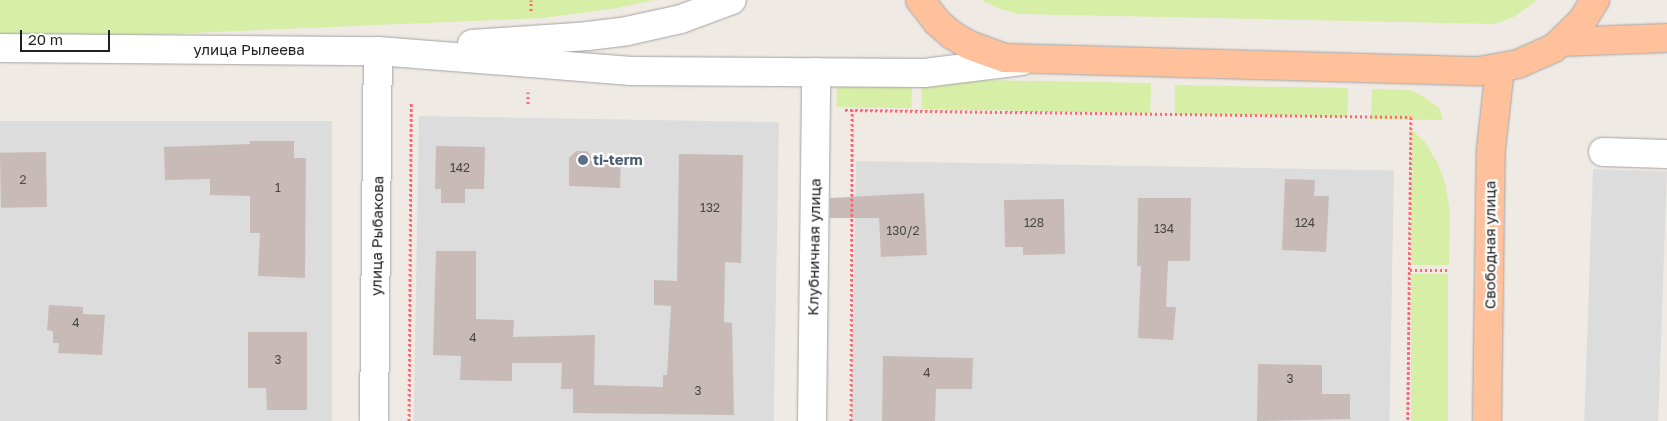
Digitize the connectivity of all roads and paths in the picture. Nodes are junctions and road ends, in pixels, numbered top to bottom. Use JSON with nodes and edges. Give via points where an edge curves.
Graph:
{"nodes":[{"id":1,"x":732,"y":0,"type":"edge"},
{"id":2,"x":920,"y":0,"type":"edge"},
{"id":3,"x":1596,"y":0,"type":"edge"},
{"id":4,"x":1667,"y":38,"type":"edge"},
{"id":5,"x":1561,"y":42,"type":"junction"},
{"id":6,"x":0,"y":48,"type":"edge"},
{"id":7,"x":378,"y":51,"type":"junction"},
{"id":8,"x":1030,"y":60,"type":"junction"},
{"id":9,"x":1500,"y":69,"type":"junction"},
{"id":10,"x":816,"y":72,"type":"junction"},
{"id":11,"x":411,"y":103,"type":"dead end"},
{"id":12,"x":816,"y":109,"type":"junction"},
{"id":13,"x":852,"y":110,"type":"junction"},
{"id":14,"x":1603,"y":152,"type":"dead end"},
{"id":15,"x":1667,"y":154,"type":"edge"},
{"id":16,"x":1410,"y":270,"type":"junction"},
{"id":17,"x":1449,"y":270,"type":"dead end"},
{"id":18,"x":374,"y":421,"type":"edge"},
{"id":19,"x":409,"y":421,"type":"edge"},
{"id":20,"x":812,"y":421,"type":"edge"},
{"id":21,"x":851,"y":421,"type":"edge"},
{"id":22,"x":1408,"y":421,"type":"edge"},
{"id":23,"x":1487,"y":421,"type":"edge"}],
"edges":[{"from":1,"to":7,"type":"street","name":"улица Рылеева","via":[[648,27],[588,36]]},
{"from":2,"to":8,"type":"main road","via":[[937,22],[969,45],[1006,58]]},
{"from":3,"to":5,"type":"main road","via":[[1582,21]]},
{"from":4,"to":5,"type":"main road"},
{"from":5,"to":9,"type":"main road","via":[[1537,58]]},
{"from":6,"to":7,"type":"street","name":"улица Рылеева"},
{"from":7,"to":10,"type":"street","name":"улица Рылеева","via":[[631,72]]},
{"from":7,"to":18,"type":"street","name":"улица Рыбакова"},
{"from":8,"to":9,"type":"main road"},
{"from":8,"to":10,"type":"street","name":"улица Рылеева","via":[[924,73]]},
{"from":9,"to":23,"type":"main road","name":"Свободная улица","via":[[1491,149]]},
{"from":10,"to":12,"type":"street","name":"Клубничная улица"},
{"from":11,"to":19,"type":"path"},
{"from":12,"to":13,"type":"path"},
{"from":12,"to":20,"type":"street","name":"Клубничная улица"},
{"from":13,"to":16,"type":"path","via":[[1411,117]]},
{"from":13,"to":21,"type":"path"},
{"from":14,"to":15,"type":"street"},
{"from":16,"to":17,"type":"path"},
{"from":16,"to":22,"type":"path"}]}
